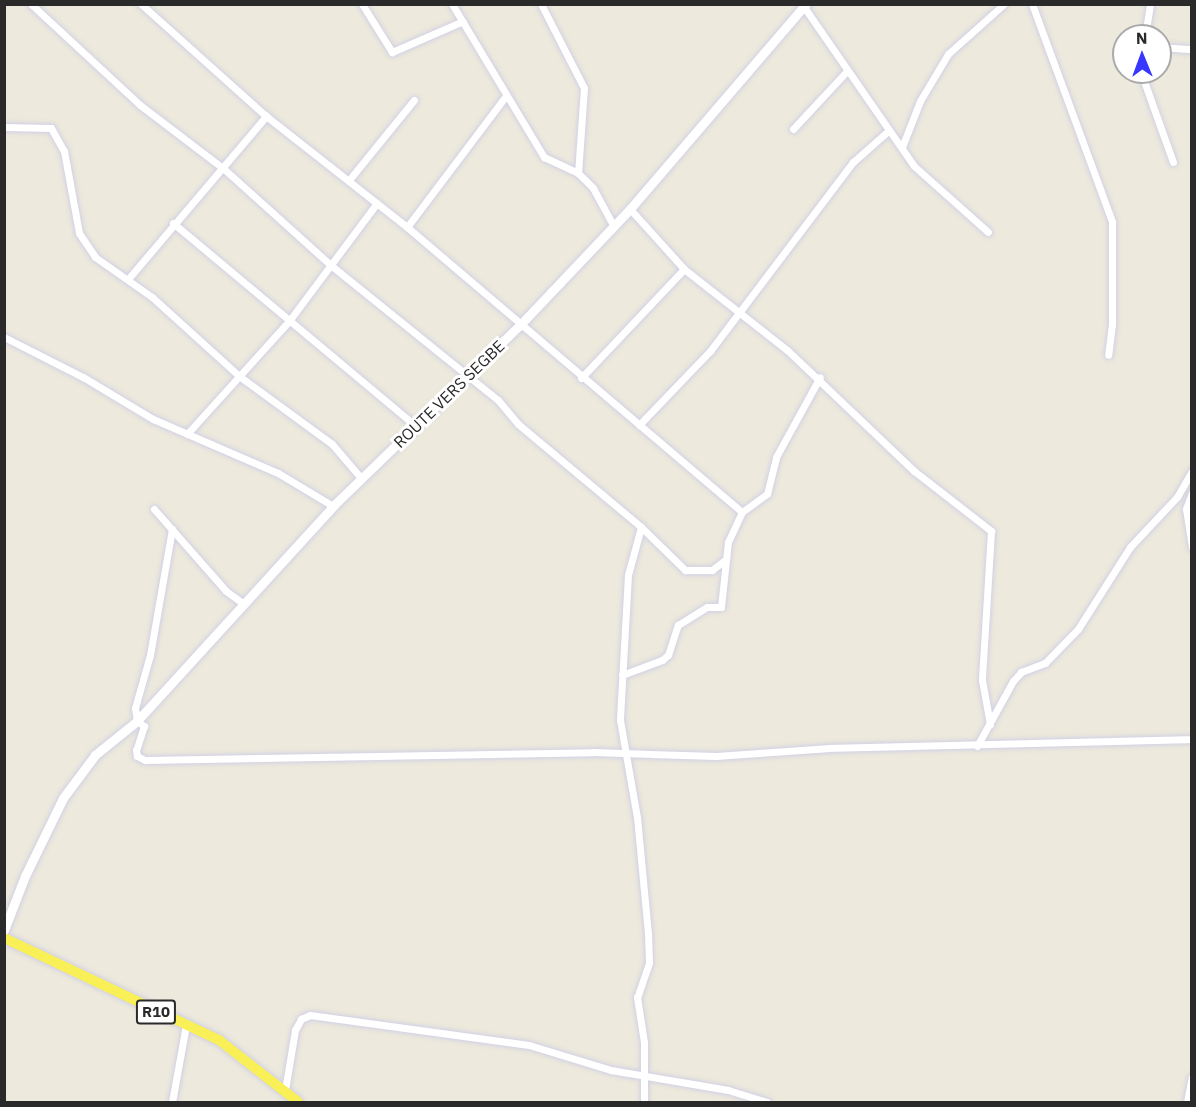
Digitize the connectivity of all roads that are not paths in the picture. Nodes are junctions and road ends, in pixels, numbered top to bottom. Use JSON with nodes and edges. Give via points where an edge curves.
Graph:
{"nodes":[{"id":1,"x":31,"y":4,"type":"edge"},
{"id":2,"x":141,"y":4,"type":"edge"},
{"id":3,"x":362,"y":4,"type":"edge"},
{"id":4,"x":452,"y":4,"type":"edge"},
{"id":5,"x":541,"y":4,"type":"edge"},
{"id":6,"x":1004,"y":4,"type":"edge"},
{"id":7,"x":1032,"y":4,"type":"edge"},
{"id":8,"x":1150,"y":4,"type":"edge"},
{"id":9,"x":805,"y":6,"type":"edge"},
{"id":10,"x":463,"y":21,"type":"junction"},
{"id":11,"x":1147,"y":24,"type":"edge"},
{"id":12,"x":1172,"y":48,"type":"edge"},
{"id":13,"x":1191,"y":49,"type":"edge"},
{"id":14,"x":846,"y":72,"type":"junction"},
{"id":15,"x":1148,"y":84,"type":"edge"},
{"id":16,"x":505,"y":97,"type":"junction"},
{"id":17,"x":414,"y":100,"type":"dead end"},
{"id":18,"x":266,"y":116,"type":"junction"},
{"id":19,"x":4,"y":127,"type":"edge"},
{"id":20,"x":793,"y":129,"type":"dead end"},
{"id":21,"x":887,"y":132,"type":"junction"},
{"id":22,"x":902,"y":147,"type":"junction"},
{"id":23,"x":1173,"y":162,"type":"dead end"},
{"id":24,"x":224,"y":169,"type":"junction"},
{"id":25,"x":578,"y":173,"type":"junction"},
{"id":26,"x":349,"y":180,"type":"junction"},
{"id":27,"x":377,"y":203,"type":"junction"},
{"id":28,"x":630,"y":209,"type":"junction"},
{"id":29,"x":174,"y":223,"type":"junction"},
{"id":30,"x":613,"y":225,"type":"junction"},
{"id":31,"x":407,"y":227,"type":"junction"},
{"id":32,"x":988,"y":232,"type":"dead end"},
{"id":33,"x":333,"y":267,"type":"junction"},
{"id":34,"x":684,"y":269,"type":"junction"},
{"id":35,"x":128,"y":279,"type":"junction"},
{"id":36,"x":740,"y":310,"type":"junction"},
{"id":37,"x":289,"y":321,"type":"junction"},
{"id":38,"x":519,"y":326,"type":"junction"},
{"id":39,"x":4,"y":337,"type":"edge"},
{"id":40,"x":1108,"y":355,"type":"dead end"},
{"id":41,"x":239,"y":376,"type":"junction"},
{"id":42,"x":469,"y":377,"type":"junction"},
{"id":43,"x":820,"y":377,"type":"junction"},
{"id":44,"x":581,"y":378,"type":"junction"},
{"id":45,"x":639,"y":425,"type":"junction"},
{"id":46,"x":416,"y":426,"type":"junction"},
{"id":47,"x":187,"y":434,"type":"junction"},
{"id":48,"x":1191,"y":471,"type":"edge"},
{"id":49,"x":361,"y":478,"type":"junction"},
{"id":50,"x":1191,"y":493,"type":"edge"},
{"id":51,"x":333,"y":506,"type":"junction"},
{"id":52,"x":154,"y":508,"type":"dead end"},
{"id":53,"x":742,"y":512,"type":"junction"},
{"id":54,"x":641,"y":527,"type":"junction"},
{"id":55,"x":172,"y":529,"type":"junction"},
{"id":56,"x":1191,"y":548,"type":"edge"},
{"id":57,"x":726,"y":559,"type":"junction"},
{"id":58,"x":241,"y":602,"type":"junction"},
{"id":59,"x":622,"y":675,"type":"junction"},
{"id":60,"x":137,"y":721,"type":"junction"},
{"id":61,"x":990,"y":724,"type":"junction"},
{"id":62,"x":1191,"y":739,"type":"edge"},
{"id":63,"x":977,"y":746,"type":"junction"},
{"id":64,"x":625,"y":753,"type":"junction"},
{"id":65,"x":4,"y":930,"type":"edge"},
{"id":66,"x":4,"y":938,"type":"edge"},
{"id":67,"x":186,"y":1025,"type":"junction"},
{"id":68,"x":643,"y":1077,"type":"junction"},
{"id":69,"x":1191,"y":1077,"type":"edge"},
{"id":70,"x":285,"y":1090,"type":"junction"},
{"id":71,"x":172,"y":1102,"type":"edge"},
{"id":72,"x":298,"y":1102,"type":"edge"},
{"id":73,"x":644,"y":1102,"type":"edge"},
{"id":74,"x":767,"y":1102,"type":"edge"},
{"id":75,"x":1187,"y":1102,"type":"edge"}],
"edges":[{"from":1,"to":24,"type":"street","via":[[140,105]]},
{"from":2,"to":18,"type":"street"},
{"from":3,"to":10,"type":"street","via":[[392,52]]},
{"from":4,"to":10,"type":"street"},
{"from":5,"to":25,"type":"street","via":[[584,88]]},
{"from":6,"to":22,"type":"street","via":[[948,54],[920,100]]},
{"from":7,"to":40,"type":"street","via":[[1112,222],[1112,324]]},
{"from":8,"to":11,"type":"street"},
{"from":9,"to":14,"type":"street"},
{"from":9,"to":28,"type":"main road","name":"ROUTE VERS SEGBE"},
{"from":10,"to":16,"type":"street"},
{"from":12,"to":13,"type":"street"},
{"from":14,"to":20,"type":"street"},
{"from":14,"to":21,"type":"street"},
{"from":15,"to":23,"type":"street"},
{"from":16,"to":25,"type":"street","via":[[544,157]]},
{"from":16,"to":31,"type":"street"},
{"from":17,"to":26,"type":"street"},
{"from":18,"to":24,"type":"street"},
{"from":18,"to":26,"type":"street"},
{"from":19,"to":35,"type":"street","via":[[51,128],[64,151],[78,232],[95,256]]},
{"from":21,"to":22,"type":"street"},
{"from":21,"to":36,"type":"street","via":[[853,162],[766,281]]},
{"from":22,"to":32,"type":"street","via":[[937,190]]},
{"from":24,"to":29,"type":"street"},
{"from":24,"to":33,"type":"street"},
{"from":25,"to":30,"type":"street","via":[[593,188]]},
{"from":26,"to":27,"type":"street"},
{"from":27,"to":31,"type":"street"},
{"from":27,"to":33,"type":"street"},
{"from":28,"to":30,"type":"main road","name":"ROUTE VERS SEGBE"},
{"from":28,"to":34,"type":"street"},
{"from":29,"to":35,"type":"street"},
{"from":29,"to":37,"type":"street"},
{"from":30,"to":38,"type":"main road","name":"ROUTE VERS SEGBE"},
{"from":31,"to":38,"type":"street"},
{"from":33,"to":37,"type":"street"},
{"from":33,"to":42,"type":"street"},
{"from":34,"to":36,"type":"street"},
{"from":34,"to":44,"type":"street"},
{"from":35,"to":41,"type":"street"},
{"from":36,"to":43,"type":"street"},
{"from":36,"to":45,"type":"street","via":[[710,351]]},
{"from":37,"to":41,"type":"street"},
{"from":37,"to":46,"type":"street"},
{"from":38,"to":42,"type":"main road","name":"ROUTE VERS SEGBE"},
{"from":38,"to":44,"type":"street"},
{"from":39,"to":47,"type":"street"},
{"from":41,"to":47,"type":"street"},
{"from":41,"to":49,"type":"street","via":[[332,444]]},
{"from":42,"to":46,"type":"main road","name":"ROUTE VERS SEGBE"},
{"from":42,"to":54,"type":"street","via":[[498,400],[518,424]]},
{"from":43,"to":53,"type":"street","via":[[776,457],[767,494]]},
{"from":43,"to":61,"type":"street","via":[[914,471],[991,531],[982,680]]},
{"from":44,"to":45,"type":"street"},
{"from":45,"to":53,"type":"street"},
{"from":46,"to":49,"type":"main road","name":"ROUTE VERS SEGBE"},
{"from":47,"to":51,"type":"street","via":[[278,472]]},
{"from":48,"to":61,"type":"street","via":[[1177,497],[1130,547],[1078,629],[1045,663],[1017,676]]},
{"from":49,"to":51,"type":"main road","name":"ROUTE VERS SEGBE"},
{"from":50,"to":56,"type":"street","via":[[1186,509]]},
{"from":51,"to":58,"type":"main road","name":"ROUTE VERS SEGBE"},
{"from":52,"to":55,"type":"street"},
{"from":53,"to":57,"type":"street","via":[[728,542]]},
{"from":54,"to":57,"type":"street","via":[[685,570],[712,570]]},
{"from":54,"to":59,"type":"street","via":[[628,575]]},
{"from":55,"to":58,"type":"street","via":[[226,591]]},
{"from":55,"to":60,"type":"street","via":[[150,655],[135,708]]},
{"from":57,"to":59,"type":"street","via":[[721,607],[708,607],[678,625],[668,655],[662,660]]},
{"from":58,"to":60,"type":"main road","name":"ROUTE VERS SEGBE"},
{"from":59,"to":64,"type":"street","via":[[620,720]]},
{"from":60,"to":64,"type":"street","via":[[144,726],[137,756],[145,760]]},
{"from":60,"to":65,"type":"main road","name":"ROUTE VERS SEGBE","via":[[95,755],[63,798]]},
{"from":61,"to":63,"type":"street"},
{"from":62,"to":63,"type":"street"},
{"from":63,"to":64,"type":"street","via":[[831,748],[716,756]]},
{"from":64,"to":68,"type":"street","via":[[637,817],[648,933],[649,963],[637,997],[644,1042]]},
{"from":66,"to":67,"type":"main road","number":"R10"},
{"from":67,"to":70,"type":"main road","number":"R10","via":[[219,1040]]},
{"from":67,"to":71,"type":"street"},
{"from":68,"to":70,"type":"street","via":[[529,1045],[310,1015],[301,1019],[295,1030]]},
{"from":68,"to":73,"type":"street"},
{"from":68,"to":74,"type":"street","via":[[728,1090]]},
{"from":69,"to":75,"type":"street"},
{"from":70,"to":72,"type":"main road","number":"R10"}]}
